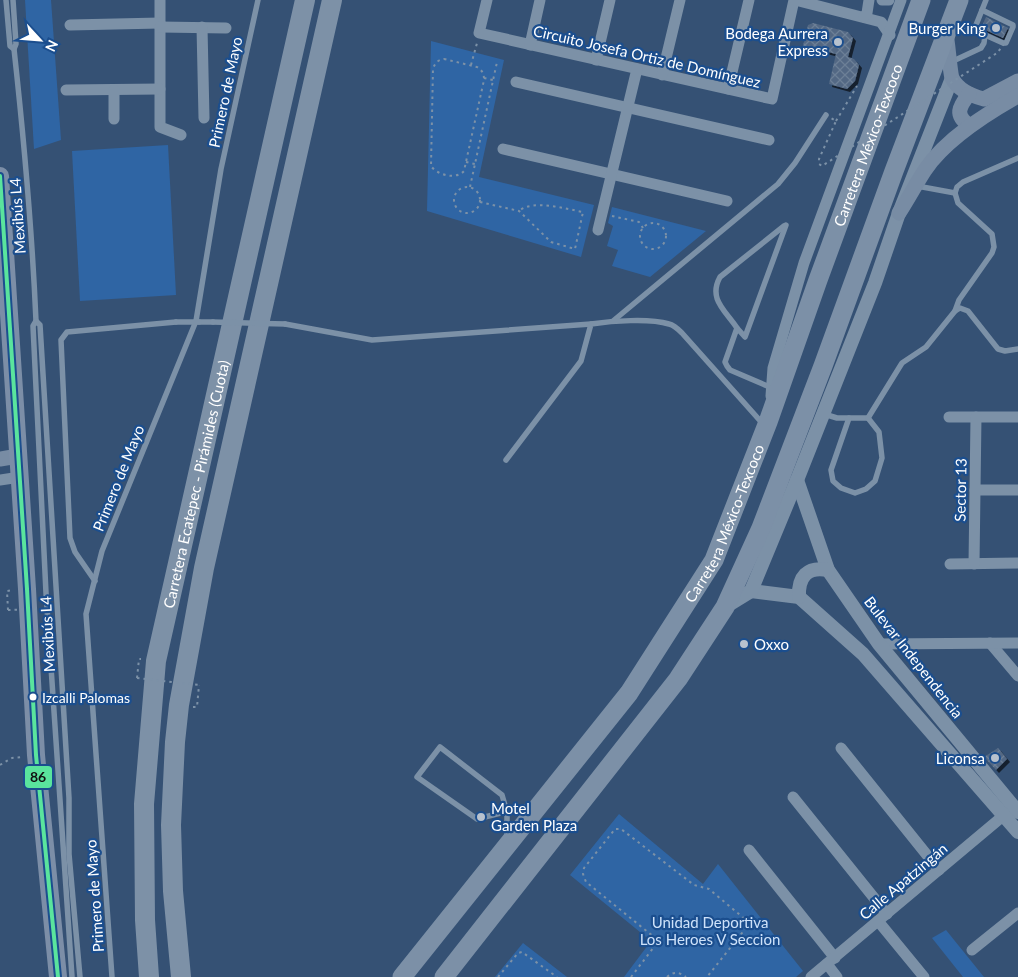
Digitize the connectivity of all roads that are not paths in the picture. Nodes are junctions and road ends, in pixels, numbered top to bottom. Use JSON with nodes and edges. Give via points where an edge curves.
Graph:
{"nodes":[{"id":1,"x":6,"y":0,"type":"edge"},
{"id":2,"x":13,"y":0,"type":"edge"},
{"id":3,"x":160,"y":0,"type":"edge"},
{"id":4,"x":258,"y":0,"type":"edge"},
{"id":5,"x":305,"y":0,"type":"edge"},
{"id":6,"x":332,"y":0,"type":"edge"},
{"id":7,"x":487,"y":0,"type":"edge"},
{"id":8,"x":540,"y":0,"type":"edge"},
{"id":9,"x":610,"y":0,"type":"edge"},
{"id":10,"x":680,"y":0,"type":"edge"},
{"id":11,"x":749,"y":0,"type":"edge"},
{"id":12,"x":794,"y":0,"type":"edge"},
{"id":13,"x":869,"y":0,"type":"edge"},
{"id":14,"x":882,"y":0,"type":"edge"},
{"id":15,"x":889,"y":0,"type":"edge"},
{"id":16,"x":901,"y":0,"type":"edge"},
{"id":17,"x":921,"y":0,"type":"edge"},
{"id":18,"x":959,"y":0,"type":"edge"},
{"id":19,"x":986,"y":0,"type":"edge"},
{"id":20,"x":820,"y":3,"type":"edge"},
{"id":21,"x":982,"y":10,"type":"junction"},
{"id":22,"x":864,"y":17,"type":"junction"},
{"id":23,"x":70,"y":25,"type":"dead end"},
{"id":24,"x":160,"y":25,"type":"junction"},
{"id":25,"x":202,"y":28,"type":"junction"},
{"id":26,"x":226,"y":28,"type":"dead end"},
{"id":27,"x":974,"y":30,"type":"junction"},
{"id":28,"x":947,"y":32,"type":"junction"},
{"id":29,"x":890,"y":35,"type":"junction"},
{"id":30,"x":985,"y":35,"type":"junction"},
{"id":31,"x":530,"y":45,"type":"junction"},
{"id":32,"x":14,"y":49,"type":"junction"},
{"id":33,"x":596,"y":60,"type":"junction"},
{"id":34,"x":637,"y":69,"type":"junction"},
{"id":35,"x":951,"y":70,"type":"junction"},
{"id":36,"x":662,"y":75,"type":"junction"},
{"id":37,"x":1018,"y":81,"type":"edge"},
{"id":38,"x":516,"y":82,"type":"dead end"},
{"id":39,"x":66,"y":90,"type":"dead end"},
{"id":40,"x":114,"y":90,"type":"junction"},
{"id":41,"x":160,"y":90,"type":"junction"},
{"id":42,"x":728,"y":90,"type":"junction"},
{"id":43,"x":969,"y":94,"type":"junction"},
{"id":44,"x":1018,"y":96,"type":"edge"},
{"id":45,"x":627,"y":108,"type":"junction"},
{"id":46,"x":826,"y":115,"type":"road end"},
{"id":47,"x":204,"y":118,"type":"dead end"},
{"id":48,"x":114,"y":119,"type":"dead end"},
{"id":49,"x":970,"y":126,"type":"junction"},
{"id":50,"x":181,"y":135,"type":"dead end"},
{"id":51,"x":769,"y":140,"type":"dead end"},
{"id":52,"x":503,"y":149,"type":"dead end"},
{"id":53,"x":1018,"y":158,"type":"edge"},
{"id":54,"x":612,"y":174,"type":"junction"},
{"id":55,"x":0,"y":176,"type":"edge"},
{"id":56,"x":916,"y":186,"type":"junction"},
{"id":57,"x":955,"y":192,"type":"junction"},
{"id":58,"x":727,"y":201,"type":"dead end"},
{"id":59,"x":899,"y":213,"type":"junction"},
{"id":60,"x":598,"y":230,"type":"dead end"},
{"id":61,"x":955,"y":310,"type":"junction"},
{"id":62,"x":36,"y":321,"type":"junction"},
{"id":63,"x":613,"y":321,"type":"junction"},
{"id":64,"x":591,"y":324,"type":"junction"},
{"id":65,"x":737,"y":328,"type":"junction"},
{"id":66,"x":1018,"y":349,"type":"edge"},
{"id":67,"x":775,"y":389,"type":"junction"},
{"id":68,"x":824,"y":414,"type":"junction"},
{"id":69,"x":949,"y":417,"type":"dead end"},
{"id":70,"x":976,"y":417,"type":"junction"},
{"id":71,"x":849,"y":418,"type":"junction"},
{"id":72,"x":868,"y":418,"type":"junction"},
{"id":73,"x":1018,"y":418,"type":"edge"},
{"id":74,"x":767,"y":425,"type":"junction"},
{"id":75,"x":18,"y":456,"type":"junction"},
{"id":76,"x":0,"y":459,"type":"edge"},
{"id":77,"x":506,"y":460,"type":"dead end"},
{"id":78,"x":20,"y":477,"type":"junction"},
{"id":79,"x":0,"y":480,"type":"edge"},
{"id":80,"x":797,"y":480,"type":"junction"},
{"id":81,"x":975,"y":490,"type":"junction"},
{"id":82,"x":1018,"y":490,"type":"edge"},
{"id":83,"x":950,"y":564,"type":"dead end"},
{"id":84,"x":974,"y":564,"type":"junction"},
{"id":85,"x":1018,"y":564,"type":"edge"},
{"id":86,"x":828,"y":570,"type":"junction"},
{"id":87,"x":95,"y":581,"type":"junction"},
{"id":88,"x":751,"y":591,"type":"junction"},
{"id":89,"x":799,"y":597,"type":"junction"},
{"id":90,"x":725,"y":607,"type":"junction"},
{"id":91,"x":990,"y":643,"type":"junction"},
{"id":92,"x":1018,"y":643,"type":"edge"},
{"id":93,"x":879,"y":644,"type":"junction"},
{"id":94,"x":1018,"y":676,"type":"edge"},
{"id":95,"x":840,"y":748,"type":"dead end"},
{"id":96,"x":793,"y":797,"type":"dead end"},
{"id":97,"x":542,"y":802,"type":"junction"},
{"id":98,"x":1012,"y":811,"type":"edge"},
{"id":99,"x":507,"y":812,"type":"junction"},
{"id":100,"x":1018,"y":832,"type":"edge"},
{"id":101,"x":507,"y":846,"type":"junction"},
{"id":102,"x":749,"y":850,"type":"dead end"},
{"id":103,"x":939,"y":870,"type":"junction"},
{"id":104,"x":1018,"y":913,"type":"edge"},
{"id":105,"x":882,"y":918,"type":"junction"},
{"id":106,"x":972,"y":950,"type":"dead end"},
{"id":107,"x":465,"y":951,"type":"junction"},
{"id":108,"x":831,"y":961,"type":"junction"},
{"id":109,"x":58,"y":977,"type":"edge"},
{"id":110,"x":72,"y":977,"type":"edge"},
{"id":111,"x":80,"y":977,"type":"edge"},
{"id":112,"x":112,"y":977,"type":"edge"},
{"id":113,"x":149,"y":977,"type":"edge"},
{"id":114,"x":181,"y":977,"type":"edge"},
{"id":115,"x":402,"y":977,"type":"edge"},
{"id":116,"x":444,"y":977,"type":"edge"},
{"id":117,"x":454,"y":977,"type":"edge"},
{"id":118,"x":811,"y":977,"type":"edge"},
{"id":119,"x":837,"y":977,"type":"edge"},
{"id":120,"x":924,"y":977,"type":"edge"}],
"edges":[{"from":1,"to":32,"type":"lane","name":"Mexibús L4","via":[[10,46]]},
{"from":2,"to":32,"type":"lane","name":"Mexibús L4"},
{"from":3,"to":24,"type":"street"},
{"from":4,"to":87,"type":"lane","name":"Primero de Mayo","via":[[221,169],[196,321],[102,550]]},
{"from":5,"to":113,"type":"highway","name":"Carretera Ecatepec - Pirámides (Cuota)","via":[[156,661],[144,804]]},
{"from":6,"to":114,"type":"highway","name":"Carretera Ecatepec - Pirámides (Cuota)","via":[[204,568],[179,705],[172,825],[173,891]]},
{"from":7,"to":31,"type":"street","name":"Circuito Josefa Ortiz de Domínguez","via":[[479,33]]},
{"from":8,"to":31,"type":"street"},
{"from":9,"to":33,"type":"street"},
{"from":10,"to":36,"type":"street"},
{"from":11,"to":42,"type":"street"},
{"from":12,"to":20,"type":"street","name":"Circuito Josefa Ortiz de Domínguez"},
{"from":12,"to":42,"type":"street","name":"Circuito Josefa Ortiz de Domínguez","via":[[772,99]]},
{"from":13,"to":22,"type":"street"},
{"from":14,"to":15,"type":"street"},
{"from":16,"to":29,"type":"street"},
{"from":17,"to":67,"type":"highway","name":"Carretera México-Texcoco"},
{"from":18,"to":28,"type":"highway"},
{"from":19,"to":21,"type":"lane"},
{"from":20,"to":22,"type":"street","name":"Circuito Josefa Ortiz de Domínguez"},
{"from":21,"to":27,"type":"lane"},
{"from":21,"to":30,"type":"lane","via":[[1013,25],[1005,43]]},
{"from":22,"to":29,"type":"street","name":"Circuito Josefa Ortiz de Domínguez","via":[[881,22]]},
{"from":23,"to":24,"type":"street"},
{"from":24,"to":25,"type":"street"},
{"from":24,"to":41,"type":"street"},
{"from":25,"to":26,"type":"street"},
{"from":25,"to":47,"type":"street"},
{"from":27,"to":28,"type":"lane"},
{"from":27,"to":30,"type":"lane"},
{"from":28,"to":35,"type":"main road"},
{"from":28,"to":90,"type":"highway","via":[[761,528]]},
{"from":29,"to":67,"type":"street","via":[[804,263],[773,368]]},
{"from":30,"to":35,"type":"lane","via":[[981,48]]},
{"from":31,"to":33,"type":"street","name":"Circuito Josefa Ortiz de Domínguez"},
{"from":32,"to":62,"type":"lane","name":"Mexibús L4","via":[[24,137]]},
{"from":33,"to":34,"type":"street","name":"Circuito Josefa Ortiz de Domínguez"},
{"from":34,"to":36,"type":"street","name":"Circuito Josefa Ortiz de Domínguez"},
{"from":34,"to":45,"type":"street"},
{"from":35,"to":43,"type":"main road"},
{"from":35,"to":59,"type":"street"},
{"from":36,"to":42,"type":"street","name":"Circuito Josefa Ortiz de Domínguez"},
{"from":37,"to":43,"type":"main road","via":[[984,99]]},
{"from":38,"to":45,"type":"street"},
{"from":39,"to":40,"type":"street"},
{"from":40,"to":41,"type":"street"},
{"from":40,"to":48,"type":"street"},
{"from":41,"to":50,"type":"street","via":[[160,128]]},
{"from":43,"to":49,"type":"main road","via":[[959,110],[960,117]]},
{"from":44,"to":49,"type":"main road"},
{"from":45,"to":51,"type":"street"},
{"from":45,"to":54,"type":"street"},
{"from":46,"to":63,"type":"lane","via":[[778,184]]},
{"from":49,"to":56,"type":"main road","via":[[926,169]]},
{"from":52,"to":54,"type":"street"},
{"from":53,"to":57,"type":"lane","via":[[963,182]]},
{"from":54,"to":58,"type":"street"},
{"from":54,"to":60,"type":"street"},
{"from":55,"to":75,"type":"main road"},
{"from":56,"to":57,"type":"lane"},
{"from":56,"to":59,"type":"main road"},
{"from":57,"to":61,"type":"lane","via":[[958,202],[992,234],[994,247]]},
{"from":59,"to":68,"type":"street"},
{"from":61,"to":66,"type":"lane","via":[[968,311],[998,349]]},
{"from":61,"to":72,"type":"lane","via":[[926,346],[902,363]]},
{"from":62,"to":110,"type":"lane","name":"Mexibús L4","via":[[33,326],[47,603]]},
{"from":62,"to":111,"type":"lane","name":"Mexibús L4","via":[[40,325],[48,442],[69,798],[69,854]]},
{"from":63,"to":64,"type":"lane"},
{"from":63,"to":74,"type":"lane","via":[[671,324]]},
{"from":64,"to":77,"type":"lane","via":[[582,360]]},
{"from":64,"to":87,"type":"lane","bridge":true,"via":[[372,340],[285,324],[213,322],[176,322],[68,332],[61,340],[70,538],[74,552]]},
{"from":65,"to":65,"type":"lane","via":[[745,337],[786,225],[720,277],[715,286],[715,296]]},
{"from":65,"to":67,"type":"lane","via":[[727,366]]},
{"from":67,"to":74,"type":"highway","name":"Carretera México-Texcoco"},
{"from":68,"to":71,"type":"lane"},
{"from":68,"to":80,"type":"street"},
{"from":69,"to":70,"type":"street"},
{"from":70,"to":73,"type":"street"},
{"from":70,"to":81,"type":"street","name":"Sector 13"},
{"from":71,"to":72,"type":"lane"},
{"from":71,"to":72,"type":"lane","via":[[831,470],[833,481],[855,493],[876,482],[882,458],[879,432]]},
{"from":74,"to":97,"type":"highway","name":"Carretera México-Texcoco","via":[[714,560],[629,693]]},
{"from":75,"to":76,"type":"main road"},
{"from":75,"to":78,"type":"main road"},
{"from":78,"to":79,"type":"street"},
{"from":78,"to":109,"type":"main road","via":[[36,755]]},
{"from":80,"to":86,"type":"street","name":"Bulevar Independencia"},
{"from":80,"to":88,"type":"street"},
{"from":81,"to":82,"type":"street"},
{"from":81,"to":84,"type":"street","name":"Sector 13"},
{"from":83,"to":84,"type":"street"},
{"from":84,"to":85,"type":"street"},
{"from":86,"to":89,"type":"street","via":[[817,568],[806,573],[799,586]]},
{"from":86,"to":93,"type":"street","name":"Bulevar Independencia"},
{"from":87,"to":112,"type":"lane","name":"Primero de Mayo","via":[[86,614]]},
{"from":88,"to":89,"type":"street"},
{"from":88,"to":90,"type":"street"},
{"from":89,"to":98,"type":"street","name":"Bulevar Independencia","via":[[863,654]]},
{"from":90,"to":107,"type":"highway","via":[[678,679]]},
{"from":91,"to":92,"type":"street"},
{"from":91,"to":93,"type":"street"},
{"from":91,"to":94,"type":"street"},
{"from":93,"to":98,"type":"street","name":"Bulevar Independencia"},
{"from":95,"to":103,"type":"street"},
{"from":96,"to":105,"type":"street"},
{"from":97,"to":99,"type":"lane"},
{"from":97,"to":101,"type":"highway","name":"Carretera México-Texcoco"},
{"from":98,"to":100,"type":"street","name":"Bulevar Independencia"},
{"from":98,"to":103,"type":"street","name":"Calle Apatzingán"},
{"from":99,"to":99,"type":"lane","via":[[477,819],[417,777],[440,747],[502,795]]},
{"from":99,"to":101,"type":"lane"},
{"from":101,"to":115,"type":"highway","name":"Carretera México-Texcoco"},
{"from":102,"to":108,"type":"street"},
{"from":103,"to":105,"type":"street","name":"Calle Apatzingán"},
{"from":104,"to":106,"type":"street"},
{"from":105,"to":108,"type":"street","name":"Calle Apatzingán"},
{"from":105,"to":120,"type":"street"},
{"from":107,"to":116,"type":"highway"},
{"from":107,"to":117,"type":"highway"},
{"from":108,"to":118,"type":"street","name":"Calle Apatzingán"},
{"from":108,"to":119,"type":"street"}]}
